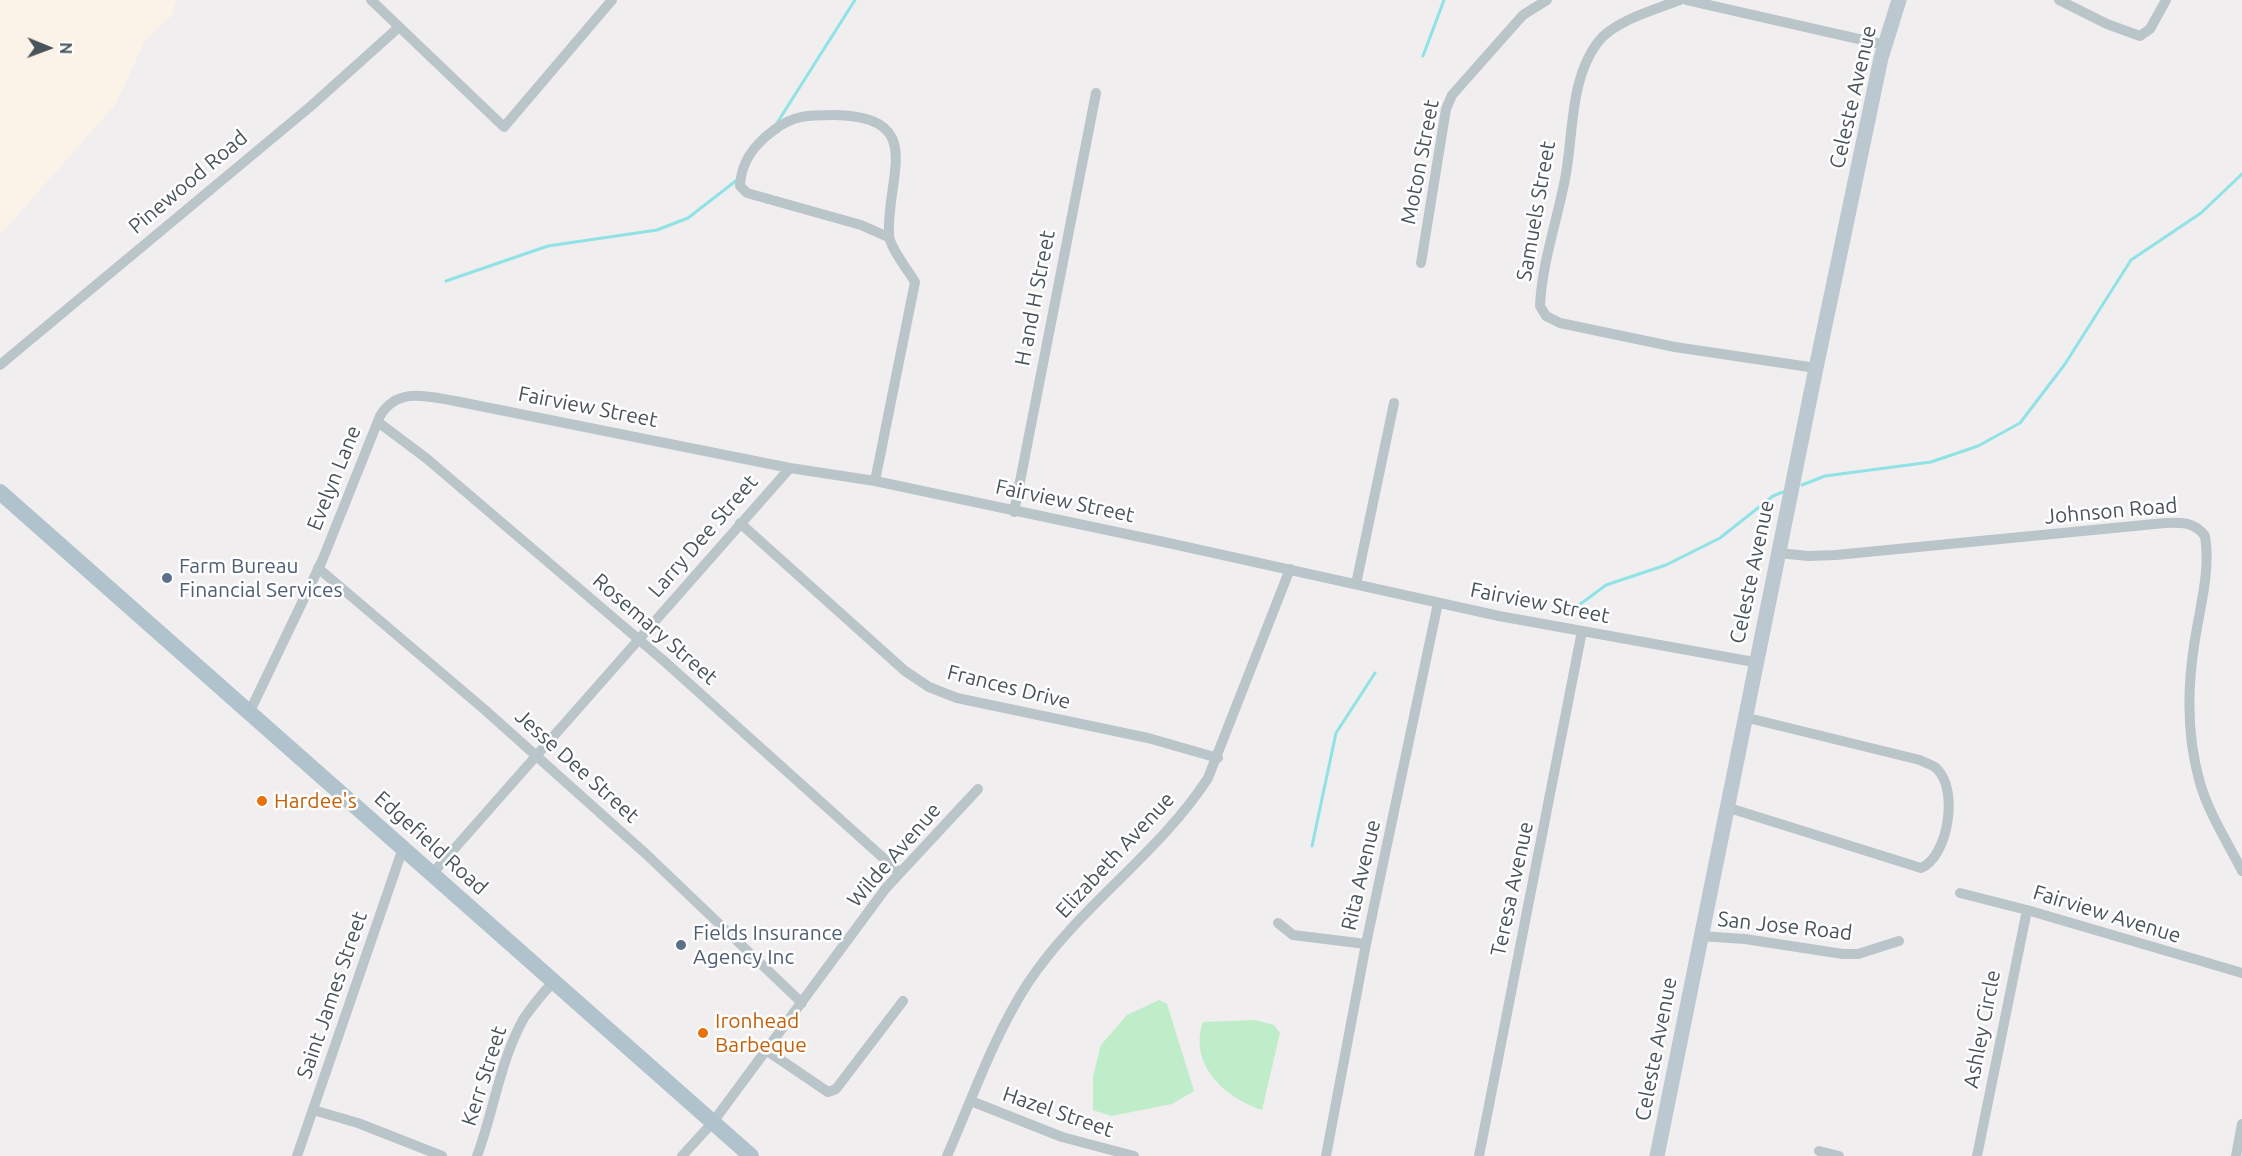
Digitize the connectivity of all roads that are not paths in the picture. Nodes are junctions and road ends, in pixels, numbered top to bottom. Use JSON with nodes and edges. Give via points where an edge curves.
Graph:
{"nodes":[{"id":1,"x":371,"y":0,"type":"edge"},
{"id":2,"x":612,"y":0,"type":"edge"},
{"id":3,"x":1547,"y":0,"type":"edge"},
{"id":4,"x":1680,"y":0,"type":"edge"},
{"id":5,"x":1687,"y":0,"type":"edge"},
{"id":6,"x":1899,"y":0,"type":"edge"},
{"id":7,"x":2059,"y":0,"type":"edge"},
{"id":8,"x":2166,"y":0,"type":"edge"},
{"id":9,"x":399,"y":27,"type":"junction"},
{"id":10,"x":1885,"y":45,"type":"junction"},
{"id":11,"x":1096,"y":93,"type":"dead end"},
{"id":12,"x":888,"y":237,"type":"junction"},
{"id":13,"x":1421,"y":263,"type":"dead end"},
{"id":14,"x":0,"y":365,"type":"edge"},
{"id":15,"x":1816,"y":368,"type":"junction"},
{"id":16,"x":1394,"y":403,"type":"dead end"},
{"id":17,"x":378,"y":422,"type":"junction"},
{"id":18,"x":790,"y":468,"type":"junction"},
{"id":19,"x":875,"y":481,"type":"junction"},
{"id":20,"x":0,"y":492,"type":"edge"},
{"id":21,"x":1014,"y":512,"type":"junction"},
{"id":22,"x":740,"y":523,"type":"junction"},
{"id":23,"x":1779,"y":553,"type":"junction"},
{"id":24,"x":318,"y":568,"type":"junction"},
{"id":25,"x":1290,"y":569,"type":"junction"},
{"id":26,"x":1356,"y":584,"type":"junction"},
{"id":27,"x":1438,"y":603,"type":"junction"},
{"id":28,"x":1582,"y":631,"type":"junction"},
{"id":29,"x":639,"y":640,"type":"junction"},
{"id":30,"x":1754,"y":662,"type":"junction"},
{"id":31,"x":250,"y":711,"type":"junction"},
{"id":32,"x":1744,"y":717,"type":"junction"},
{"id":33,"x":536,"y":758,"type":"junction"},
{"id":34,"x":1218,"y":758,"type":"junction"},
{"id":35,"x":978,"y":789,"type":"dead end"},
{"id":36,"x":1726,"y":807,"type":"junction"},
{"id":37,"x":403,"y":848,"type":"junction"},
{"id":38,"x":2242,"y":871,"type":"edge"},
{"id":39,"x":900,"y":873,"type":"junction"},
{"id":40,"x":432,"y":874,"type":"junction"},
{"id":41,"x":1960,"y":893,"type":"dead end"},
{"id":42,"x":2026,"y":910,"type":"junction"},
{"id":43,"x":1278,"y":923,"type":"dead end"},
{"id":44,"x":1700,"y":936,"type":"junction"},
{"id":45,"x":1899,"y":941,"type":"dead end"},
{"id":46,"x":1366,"y":944,"type":"junction"},
{"id":47,"x":2242,"y":973,"type":"edge"},
{"id":48,"x":554,"y":981,"type":"junction"},
{"id":49,"x":903,"y":1001,"type":"dead end"},
{"id":50,"x":802,"y":1003,"type":"junction"},
{"id":51,"x":766,"y":1050,"type":"junction"},
{"id":52,"x":970,"y":1101,"type":"junction"},
{"id":53,"x":313,"y":1110,"type":"junction"},
{"id":54,"x":713,"y":1122,"type":"junction"},
{"id":55,"x":2242,"y":1124,"type":"edge"},
{"id":56,"x":1819,"y":1152,"type":"dead end"},
{"id":57,"x":297,"y":1156,"type":"edge"},
{"id":58,"x":442,"y":1156,"type":"edge"},
{"id":59,"x":477,"y":1156,"type":"edge"},
{"id":60,"x":682,"y":1156,"type":"edge"},
{"id":61,"x":751,"y":1156,"type":"edge"},
{"id":62,"x":947,"y":1156,"type":"edge"},
{"id":63,"x":1134,"y":1156,"type":"edge"},
{"id":64,"x":1326,"y":1156,"type":"edge"},
{"id":65,"x":1479,"y":1156,"type":"edge"},
{"id":66,"x":1657,"y":1156,"type":"edge"},
{"id":67,"x":1839,"y":1156,"type":"edge"},
{"id":68,"x":1977,"y":1156,"type":"edge"},
{"id":69,"x":2236,"y":1156,"type":"edge"}],
"edges":[{"from":1,"to":9,"type":"street"},
{"from":2,"to":9,"type":"street","via":[[504,127]]},
{"from":3,"to":13,"type":"street","name":"Moton Street","via":[[1523,15],[1452,95],[1446,110]]},
{"from":4,"to":15,"type":"street","name":"Samuels Street","via":[[1608,33],[1589,57],[1573,110],[1566,177],[1540,306],[1546,316],[1560,323],[1674,347]]},
{"from":5,"to":10,"type":"street"},
{"from":6,"to":10,"type":"street","name":"Celeste Avenue"},
{"from":7,"to":8,"type":"street","via":[[2140,36],[2150,29]]},
{"from":9,"to":14,"type":"street","name":"Pinewood Road"},
{"from":10,"to":15,"type":"street","name":"Celeste Avenue"},
{"from":11,"to":21,"type":"street","name":"H and H Street"},
{"from":12,"to":12,"type":"street","via":[[896,158],[890,133],[881,124],[852,115],[808,115],[787,119],[755,144],[740,174],[740,186],[747,193],[861,225]]},
{"from":12,"to":19,"type":"street","via":[[915,282]]},
{"from":15,"to":23,"type":"street","name":"Celeste Avenue"},
{"from":16,"to":26,"type":"street"},
{"from":17,"to":18,"type":"street","name":"Fairview Street","via":[[395,399],[417,394]]},
{"from":17,"to":24,"type":"street","name":"Evelyn Lane"},
{"from":17,"to":29,"type":"street","name":"Rosemary Street","via":[[426,458]]},
{"from":18,"to":19,"type":"street","name":"Fairview Street"},
{"from":18,"to":22,"type":"street","name":"Larry Dee Street"},
{"from":19,"to":21,"type":"street","name":"Fairview Street"},
{"from":20,"to":31,"type":"main road","name":"Edgefield Road"},
{"from":21,"to":25,"type":"street","name":"Fairview Street"},
{"from":22,"to":29,"type":"street","name":"Larry Dee Street"},
{"from":22,"to":34,"type":"street","name":"Frances Drive","via":[[904,671],[930,687],[957,698],[1148,738]]},
{"from":23,"to":30,"type":"street","name":"Celeste Avenue"},
{"from":23,"to":38,"type":"street","name":"Johnson Road","via":[[1836,555],[2180,522],[2197,527],[2205,536],[2207,561],[2191,671],[2193,755],[2201,785]]},
{"from":24,"to":31,"type":"street","name":"Evelyn Lane"},
{"from":24,"to":33,"type":"street","name":"Jesse Dee Street"},
{"from":25,"to":26,"type":"street","name":"Fairview Street"},
{"from":25,"to":34,"type":"street","name":"Elizabeth Avenue"},
{"from":26,"to":27,"type":"street","name":"Fairview Street"},
{"from":27,"to":28,"type":"street","name":"Fairview Street"},
{"from":27,"to":46,"type":"street","name":"Rita Avenue"},
{"from":28,"to":30,"type":"street","name":"Fairview Street"},
{"from":28,"to":65,"type":"street","name":"Teresa Avenue"},
{"from":29,"to":33,"type":"street","name":"Larry Dee Street"},
{"from":29,"to":39,"type":"street","name":"Rosemary Street"},
{"from":30,"to":32,"type":"street","name":"Celeste Avenue"},
{"from":31,"to":37,"type":"main road","name":"Edgefield Road"},
{"from":32,"to":36,"type":"street","name":"Celeste Avenue"},
{"from":32,"to":36,"type":"street","via":[[1929,764],[1937,768],[1946,785],[1950,813],[1940,848],[1929,865],[1921,868]]},
{"from":33,"to":40,"type":"street","name":"Larry Dee Street"},
{"from":33,"to":50,"type":"street","name":"Jesse Dee Street","via":[[646,854]]},
{"from":34,"to":52,"type":"street","name":"Elizabeth Avenue","via":[[1189,804],[1028,982]]},
{"from":35,"to":39,"type":"street","name":"Wilde Avenue"},
{"from":36,"to":44,"type":"street","name":"Celeste Avenue"},
{"from":37,"to":40,"type":"main road","name":"Edgefield Road"},
{"from":37,"to":53,"type":"street","name":"Saint James Street"},
{"from":39,"to":50,"type":"street","name":"Wilde Avenue"},
{"from":40,"to":48,"type":"main road","name":"Edgefield Road"},
{"from":41,"to":42,"type":"street","name":"Fairview Avenue"},
{"from":42,"to":47,"type":"street","name":"Fairview Avenue"},
{"from":42,"to":68,"type":"street","name":"Ashley Circle"},
{"from":43,"to":46,"type":"street","via":[[1293,935]]},
{"from":44,"to":45,"type":"street","name":"San Jose Road","via":[[1843,954],[1858,954]]},
{"from":44,"to":66,"type":"street","name":"Celeste Avenue"},
{"from":46,"to":64,"type":"street","name":"Rita Avenue"},
{"from":48,"to":54,"type":"main road","name":"Edgefield Road"},
{"from":48,"to":59,"type":"street","name":"Kerr Street","via":[[524,1020],[506,1060]]},
{"from":49,"to":51,"type":"street","via":[[836,1089],[828,1092]]},
{"from":50,"to":51,"type":"street","name":"Wilde Avenue"},
{"from":51,"to":54,"type":"street","name":"Wilde Avenue"},
{"from":52,"to":62,"type":"street","name":"Elizabeth Avenue"},
{"from":52,"to":63,"type":"street","name":"Hazel Street","via":[[1062,1137]]},
{"from":53,"to":57,"type":"street","name":"Saint James Street"},
{"from":53,"to":58,"type":"street"},
{"from":54,"to":60,"type":"street","name":"Wilde Avenue"},
{"from":54,"to":61,"type":"main road","name":"Edgefield Road"},
{"from":55,"to":69,"type":"street"},
{"from":56,"to":67,"type":"street"}]}
